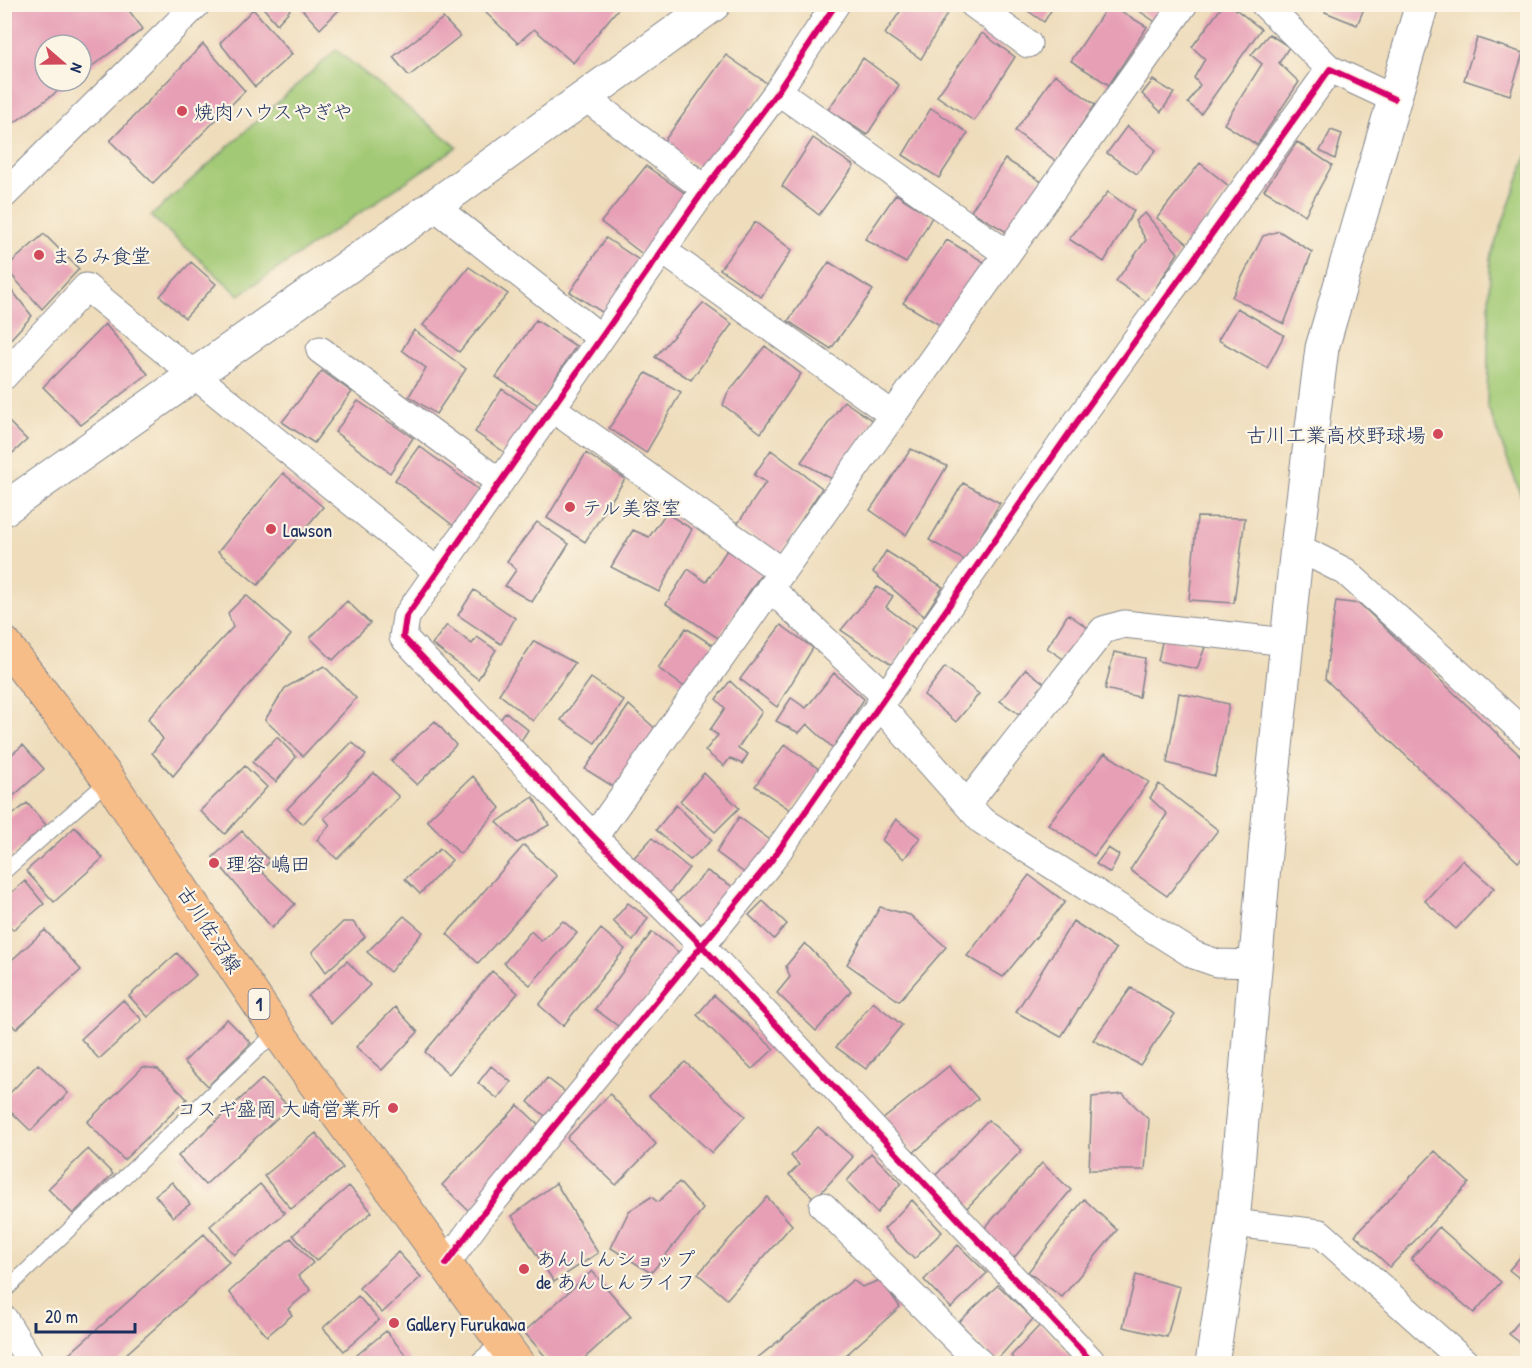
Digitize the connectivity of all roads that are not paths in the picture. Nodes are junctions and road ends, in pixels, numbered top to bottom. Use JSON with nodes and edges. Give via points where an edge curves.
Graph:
{"nodes":[{"id":1,"x":197,"y":4,"type":"edge"},
{"id":2,"x":714,"y":4,"type":"edge"},
{"id":3,"x":836,"y":4,"type":"edge"},
{"id":4,"x":973,"y":4,"type":"edge"},
{"id":5,"x":1184,"y":4,"type":"edge"},
{"id":6,"x":1264,"y":4,"type":"edge"},
{"id":7,"x":1422,"y":4,"type":"edge"},
{"id":8,"x":1028,"y":44,"type":"dead end"},
{"id":9,"x":1330,"y":69,"type":"junction"},
{"id":10,"x":778,"y":91,"type":"junction"},
{"id":11,"x":585,"y":97,"type":"junction"},
{"id":12,"x":1394,"y":99,"type":"junction"},
{"id":13,"x":705,"y":189,"type":"junction"},
{"id":14,"x":4,"y":195,"type":"edge"},
{"id":15,"x":434,"y":206,"type":"junction"},
{"id":16,"x":662,"y":249,"type":"junction"},
{"id":17,"x":1008,"y":254,"type":"junction"},
{"id":18,"x":600,"y":338,"type":"junction"},
{"id":19,"x":321,"y":350,"type":"dead end"},
{"id":20,"x":195,"y":374,"type":"junction"},
{"id":21,"x":4,"y":375,"type":"edge"},
{"id":22,"x":552,"y":408,"type":"junction"},
{"id":23,"x":893,"y":415,"type":"junction"},
{"id":24,"x":499,"y":482,"type":"junction"},
{"id":25,"x":4,"y":509,"type":"edge"},
{"id":26,"x":1297,"y":547,"type":"junction"},
{"id":27,"x":438,"y":572,"type":"junction"},
{"id":28,"x":776,"y":580,"type":"junction"},
{"id":29,"x":1287,"y":642,"type":"junction"},
{"id":30,"x":4,"y":643,"type":"edge"},
{"id":31,"x":882,"y":700,"type":"junction"},
{"id":32,"x":1527,"y":736,"type":"edge"},
{"id":33,"x":109,"y":780,"type":"junction"},
{"id":34,"x":967,"y":804,"type":"junction"},
{"id":35,"x":594,"y":837,"type":"junction"},
{"id":36,"x":4,"y":873,"type":"edge"},
{"id":37,"x":702,"y":946,"type":"junction"},
{"id":38,"x":1256,"y":964,"type":"junction"},
{"id":39,"x":277,"y":1031,"type":"junction"},
{"id":40,"x":823,"y":1206,"type":"dead end"},
{"id":41,"x":1233,"y":1223,"type":"junction"},
{"id":42,"x":446,"y":1264,"type":"junction"},
{"id":43,"x":4,"y":1292,"type":"edge"},
{"id":44,"x":4,"y":1319,"type":"edge"},
{"id":45,"x":502,"y":1358,"type":"edge"},
{"id":46,"x":966,"y":1359,"type":"edge"},
{"id":47,"x":32,"y":1364,"type":"edge"},
{"id":48,"x":1094,"y":1364,"type":"edge"},
{"id":49,"x":1212,"y":1364,"type":"edge"},
{"id":50,"x":1467,"y":1364,"type":"edge"}],
"edges":[{"from":1,"to":14,"type":"street"},
{"from":2,"to":11,"type":"street"},
{"from":3,"to":10,"type":"street"},
{"from":4,"to":8,"type":"street"},
{"from":5,"to":17,"type":"street"},
{"from":6,"to":9,"type":"street"},
{"from":7,"to":12,"type":"street"},
{"from":9,"to":12,"type":"street"},
{"from":9,"to":31,"type":"street"},
{"from":10,"to":13,"type":"street"},
{"from":10,"to":17,"type":"street"},
{"from":11,"to":13,"type":"street"},
{"from":11,"to":15,"type":"street"},
{"from":12,"to":26,"type":"street","via":[[1322,348]]},
{"from":13,"to":16,"type":"street"},
{"from":15,"to":18,"type":"street"},
{"from":15,"to":20,"type":"street"},
{"from":16,"to":18,"type":"street"},
{"from":16,"to":23,"type":"street"},
{"from":17,"to":23,"type":"street"},
{"from":18,"to":22,"type":"street"},
{"from":19,"to":24,"type":"street"},
{"from":20,"to":21,"type":"street","via":[[86,287]]},
{"from":20,"to":25,"type":"street"},
{"from":20,"to":27,"type":"street"},
{"from":22,"to":24,"type":"street"},
{"from":22,"to":28,"type":"street"},
{"from":23,"to":28,"type":"street"},
{"from":24,"to":27,"type":"street"},
{"from":26,"to":29,"type":"street"},
{"from":26,"to":32,"type":"street","via":[[1346,572]]},
{"from":27,"to":35,"type":"street","via":[[406,617],[403,637]]},
{"from":28,"to":31,"type":"street"},
{"from":28,"to":35,"type":"street"},
{"from":29,"to":34,"type":"street","via":[[1124,624],[1102,630]]},
{"from":29,"to":38,"type":"street"},
{"from":30,"to":33,"type":"main road","name":"古川佐沼線","number":"1"},
{"from":31,"to":34,"type":"street"},
{"from":31,"to":37,"type":"street","via":[[771,861]]},
{"from":33,"to":36,"type":"lane"},
{"from":33,"to":39,"type":"main road","name":"古川佐沼線","number":"1"},
{"from":34,"to":38,"type":"street","via":[[981,820],[1194,955],[1217,963]]},
{"from":35,"to":37,"type":"street"},
{"from":37,"to":42,"type":"street"},
{"from":37,"to":48,"type":"street"},
{"from":38,"to":41,"type":"street"},
{"from":39,"to":42,"type":"main road","name":"古川佐沼線","number":"1"},
{"from":39,"to":43,"type":"lane"},
{"from":40,"to":46,"type":"street"},
{"from":41,"to":49,"type":"street"},
{"from":41,"to":50,"type":"street","via":[[1320,1233]]},
{"from":42,"to":45,"type":"main road","name":"古川佐沼線","number":"1"},
{"from":44,"to":47,"type":"street"}]}
